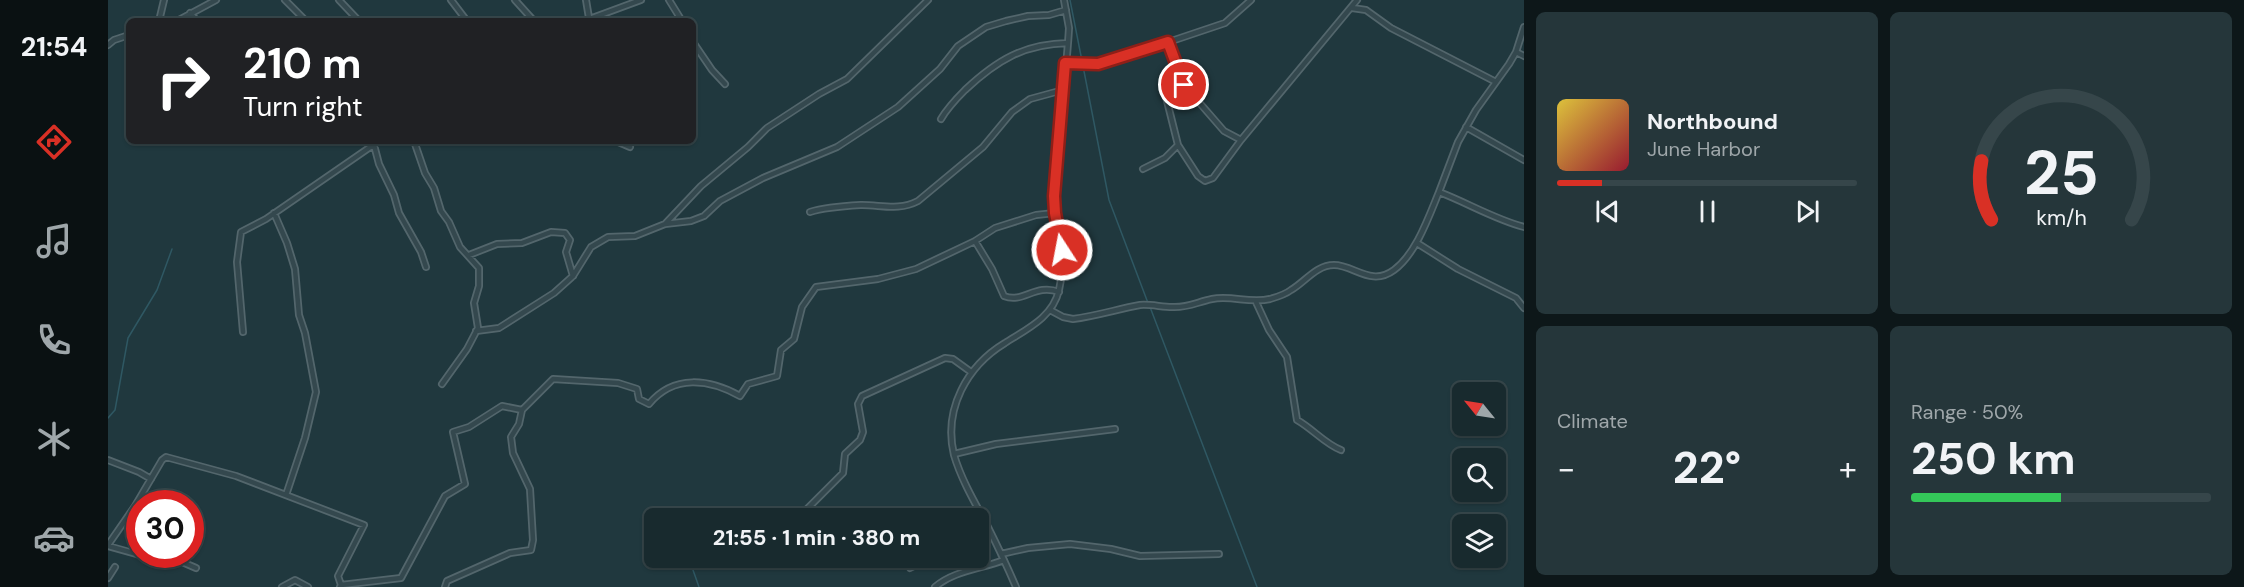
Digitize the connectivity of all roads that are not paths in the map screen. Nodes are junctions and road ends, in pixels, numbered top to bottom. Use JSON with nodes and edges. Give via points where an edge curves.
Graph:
{"nodes":[{"id":1,"x":164,"y":0,"type":"edge"},
{"id":2,"x":216,"y":0,"type":"edge"},
{"id":3,"x":285,"y":0,"type":"edge"},
{"id":4,"x":339,"y":0,"type":"edge"},
{"id":5,"x":451,"y":0,"type":"edge"},
{"id":6,"x":515,"y":0,"type":"edge"},
{"id":7,"x":586,"y":0,"type":"edge"},
{"id":8,"x":669,"y":0,"type":"edge"},
{"id":9,"x":928,"y":0,"type":"edge"},
{"id":10,"x":1064,"y":0,"type":"edge"},
{"id":11,"x":1251,"y":0,"type":"edge"},
{"id":12,"x":1358,"y":0,"type":"edge"},
{"id":13,"x":638,"y":1,"type":"edge"},
{"id":14,"x":1352,"y":8,"type":"junction"},
{"id":15,"x":1066,"y":10,"type":"junction"},
{"id":16,"x":190,"y":13,"type":"junction"},
{"id":17,"x":160,"y":18,"type":"edge"},
{"id":18,"x":182,"y":18,"type":"edge"},
{"id":19,"x":194,"y":18,"type":"edge"},
{"id":20,"x":303,"y":18,"type":"edge"},
{"id":21,"x":356,"y":18,"type":"edge"},
{"id":22,"x":465,"y":18,"type":"edge"},
{"id":23,"x":531,"y":18,"type":"edge"},
{"id":24,"x":587,"y":18,"type":"edge"},
{"id":25,"x":592,"y":18,"type":"edge"},
{"id":26,"x":680,"y":18,"type":"edge"},
{"id":27,"x":1524,"y":27,"type":"edge"},
{"id":28,"x":126,"y":36,"type":"edge"},
{"id":29,"x":1168,"y":42,"type":"junction"},
{"id":30,"x":1068,"y":43,"type":"junction"},
{"id":31,"x":108,"y":45,"type":"edge"},
{"id":32,"x":696,"y":46,"type":"edge"},
{"id":33,"x":1516,"y":52,"type":"junction"},
{"id":34,"x":1524,"y":56,"type":"edge"},
{"id":35,"x":1065,"y":63,"type":"junction"},
{"id":36,"x":1496,"y":82,"type":"junction"},
{"id":37,"x":725,"y":84,"type":"dead end"},
{"id":38,"x":1063,"y":90,"type":"junction"},
{"id":39,"x":1165,"y":93,"type":"dead end"},
{"id":40,"x":941,"y":118,"type":"dead end"},
{"id":41,"x":1466,"y":127,"type":"junction"},
{"id":42,"x":1241,"y":140,"type":"junction"},
{"id":43,"x":415,"y":144,"type":"edge"},
{"id":44,"x":623,"y":144,"type":"edge"},
{"id":45,"x":374,"y":145,"type":"joint"},
{"id":46,"x":1178,"y":145,"type":"junction"},
{"id":47,"x":630,"y":147,"type":"dead end"},
{"id":48,"x":1524,"y":160,"type":"edge"},
{"id":49,"x":1143,"y":169,"type":"dead end"},
{"id":50,"x":1439,"y":192,"type":"junction"},
{"id":51,"x":810,"y":212,"type":"dead end"},
{"id":52,"x":274,"y":213,"type":"junction"},
{"id":53,"x":1055,"y":213,"type":"junction"},
{"id":54,"x":665,"y":224,"type":"junction"},
{"id":55,"x":1524,"y":226,"type":"edge"},
{"id":56,"x":975,"y":241,"type":"junction"},
{"id":57,"x":1417,"y":243,"type":"junction"},
{"id":58,"x":469,"y":255,"type":"junction"},
{"id":59,"x":426,"y":267,"type":"dead end"},
{"id":60,"x":573,"y":276,"type":"junction"},
{"id":61,"x":1059,"y":292,"type":"junction"},
{"id":62,"x":1256,"y":302,"type":"junction"},
{"id":63,"x":1524,"y":308,"type":"edge"},
{"id":64,"x":1050,"y":310,"type":"junction"},
{"id":65,"x":243,"y":332,"type":"dead end"},
{"id":66,"x":476,"y":332,"type":"junction"},
{"id":67,"x":971,"y":372,"type":"junction"},
{"id":68,"x":442,"y":384,"type":"dead end"},
{"id":69,"x":522,"y":410,"type":"junction"},
{"id":70,"x":1115,"y":429,"type":"dead end"},
{"id":71,"x":1341,"y":450,"type":"dead end"},
{"id":72,"x":954,"y":453,"type":"junction"},
{"id":73,"x":108,"y":460,"type":"edge"},
{"id":74,"x":151,"y":479,"type":"junction"},
{"id":75,"x":285,"y":495,"type":"junction"},
{"id":76,"x":808,"y":508,"type":"edge"},
{"id":77,"x":978,"y":508,"type":"edge"},
{"id":78,"x":989,"y":529,"type":"edge"},
{"id":79,"x":108,"y":545,"type":"edge"},
{"id":80,"x":126,"y":550,"type":"edge"},
{"id":81,"x":1001,"y":554,"type":"junction"},
{"id":82,"x":1219,"y":554,"type":"dead end"},
{"id":83,"x":1004,"y":560,"type":"junction"},
{"id":84,"x":115,"y":567,"type":"dead end"},
{"id":85,"x":108,"y":578,"type":"edge"},
{"id":86,"x":340,"y":586,"type":"edge"},
{"id":87,"x":282,"y":587,"type":"edge"},
{"id":88,"x":308,"y":587,"type":"edge"},
{"id":89,"x":445,"y":587,"type":"edge"},
{"id":90,"x":935,"y":587,"type":"edge"},
{"id":91,"x":1016,"y":587,"type":"edge"}],
"edges":[{"from":1,"to":17,"type":"street"},
{"from":2,"to":16,"type":"street"},
{"from":3,"to":20,"type":"street"},
{"from":4,"to":21,"type":"street"},
{"from":5,"to":22,"type":"street"},
{"from":6,"to":23,"type":"street"},
{"from":7,"to":24,"type":"street"},
{"from":8,"to":26,"type":"street"},
{"from":9,"to":54,"type":"street","via":[[847,79],[767,129],[701,186]]},
{"from":10,"to":15,"type":"street"},
{"from":11,"to":29,"type":"street","via":[[1225,23]]},
{"from":12,"to":14,"type":"street"},
{"from":13,"to":25,"type":"street"},
{"from":14,"to":36,"type":"street","via":[[1366,10],[1391,28]]},
{"from":14,"to":42,"type":"street"},
{"from":15,"to":30,"type":"street"},
{"from":15,"to":54,"type":"street","via":[[986,27],[958,46],[940,69],[898,107],[837,147],[763,178],[720,201],[704,216]]},
{"from":16,"to":18,"type":"street"},
{"from":16,"to":19,"type":"street"},
{"from":27,"to":33,"type":"street"},
{"from":28,"to":31,"type":"street"},
{"from":29,"to":35,"type":"street","via":[[1098,64]]},
{"from":29,"to":42,"type":"street","via":[[1184,85],[1224,131]]},
{"from":30,"to":35,"type":"street"},
{"from":30,"to":40,"type":"street","via":[[1044,44],[993,66]]},
{"from":32,"to":37,"type":"street"},
{"from":33,"to":34,"type":"street"},
{"from":33,"to":36,"type":"street"},
{"from":35,"to":38,"type":"street"},
{"from":36,"to":41,"type":"street"},
{"from":38,"to":51,"type":"street","via":[[1030,99],[1012,112],[983,147],[909,206],[862,205]]},
{"from":38,"to":53,"type":"street"},
{"from":39,"to":46,"type":"street"},
{"from":41,"to":48,"type":"street"},
{"from":41,"to":50,"type":"street"},
{"from":42,"to":46,"type":"street","via":[[1213,178],[1205,181]]},
{"from":43,"to":58,"type":"street","via":[[441,211],[460,247]]},
{"from":44,"to":47,"type":"street"},
{"from":45,"to":52,"type":"street"},
{"from":45,"to":59,"type":"street","via":[[399,213]]},
{"from":46,"to":49,"type":"street","via":[[1165,158]]},
{"from":50,"to":55,"type":"street"},
{"from":50,"to":57,"type":"street"},
{"from":52,"to":65,"type":"street","via":[[242,232],[237,262]]},
{"from":52,"to":75,"type":"street","via":[[295,269],[299,315],[316,392]]},
{"from":53,"to":56,"type":"street","via":[[995,228]]},
{"from":53,"to":61,"type":"street","via":[[1063,256]]},
{"from":54,"to":60,"type":"street","via":[[634,236],[608,237],[591,248]]},
{"from":56,"to":61,"type":"street","via":[[1005,296],[1016,299],[1049,288]]},
{"from":56,"to":69,"type":"street","via":[[916,269],[878,279],[816,287],[802,307],[794,339],[781,350],[777,376],[748,384],[740,396],[721,386],[689,381],[659,392],[649,404],[639,399],[637,390],[618,383],[554,379]]},
{"from":57,"to":62,"type":"street","via":[[1388,273],[1373,276],[1335,264],[1307,276],[1292,290]]},
{"from":57,"to":63,"type":"street","via":[[1516,298]]},
{"from":58,"to":60,"type":"street","via":[[497,243],[522,243],[551,232],[565,232],[570,240],[566,252]]},
{"from":58,"to":66,"type":"street","via":[[478,268]]},
{"from":60,"to":66,"type":"street","via":[[555,293],[499,328]]},
{"from":61,"to":64,"type":"street"},
{"from":62,"to":64,"type":"street","via":[[1229,298],[1174,308],[1142,305],[1073,319]]},
{"from":62,"to":71,"type":"street","via":[[1287,357],[1297,420]]},
{"from":64,"to":67,"type":"street"},
{"from":66,"to":68,"type":"street"},
{"from":67,"to":72,"type":"street","via":[[954,413]]},
{"from":67,"to":76,"type":"street","via":[[945,358],[862,396],[858,404],[863,432],[860,440],[845,454],[843,473]]},
{"from":69,"to":86,"type":"street","via":[[502,406],[469,427],[453,432],[465,484],[445,496],[401,578]]},
{"from":69,"to":89,"type":"street","via":[[511,437],[513,453],[530,489],[531,550],[510,553],[447,581]]},
{"from":70,"to":72,"type":"street"},
{"from":72,"to":77,"type":"street"},
{"from":73,"to":74,"type":"street"},
{"from":74,"to":75,"type":"street","via":[[166,457],[237,476]]},
{"from":74,"to":79,"type":"street"},
{"from":75,"to":86,"type":"street","via":[[364,525],[338,576]]},
{"from":78,"to":81,"type":"street"},
{"from":79,"to":80,"type":"street"},
{"from":81,"to":82,"type":"street","via":[[1070,544],[1140,556]]},
{"from":81,"to":83,"type":"street"},
{"from":83,"to":90,"type":"street","via":[[953,574]]},
{"from":83,"to":91,"type":"street"},
{"from":84,"to":85,"type":"street"},
{"from":87,"to":88,"type":"street","via":[[295,580]]}]}
